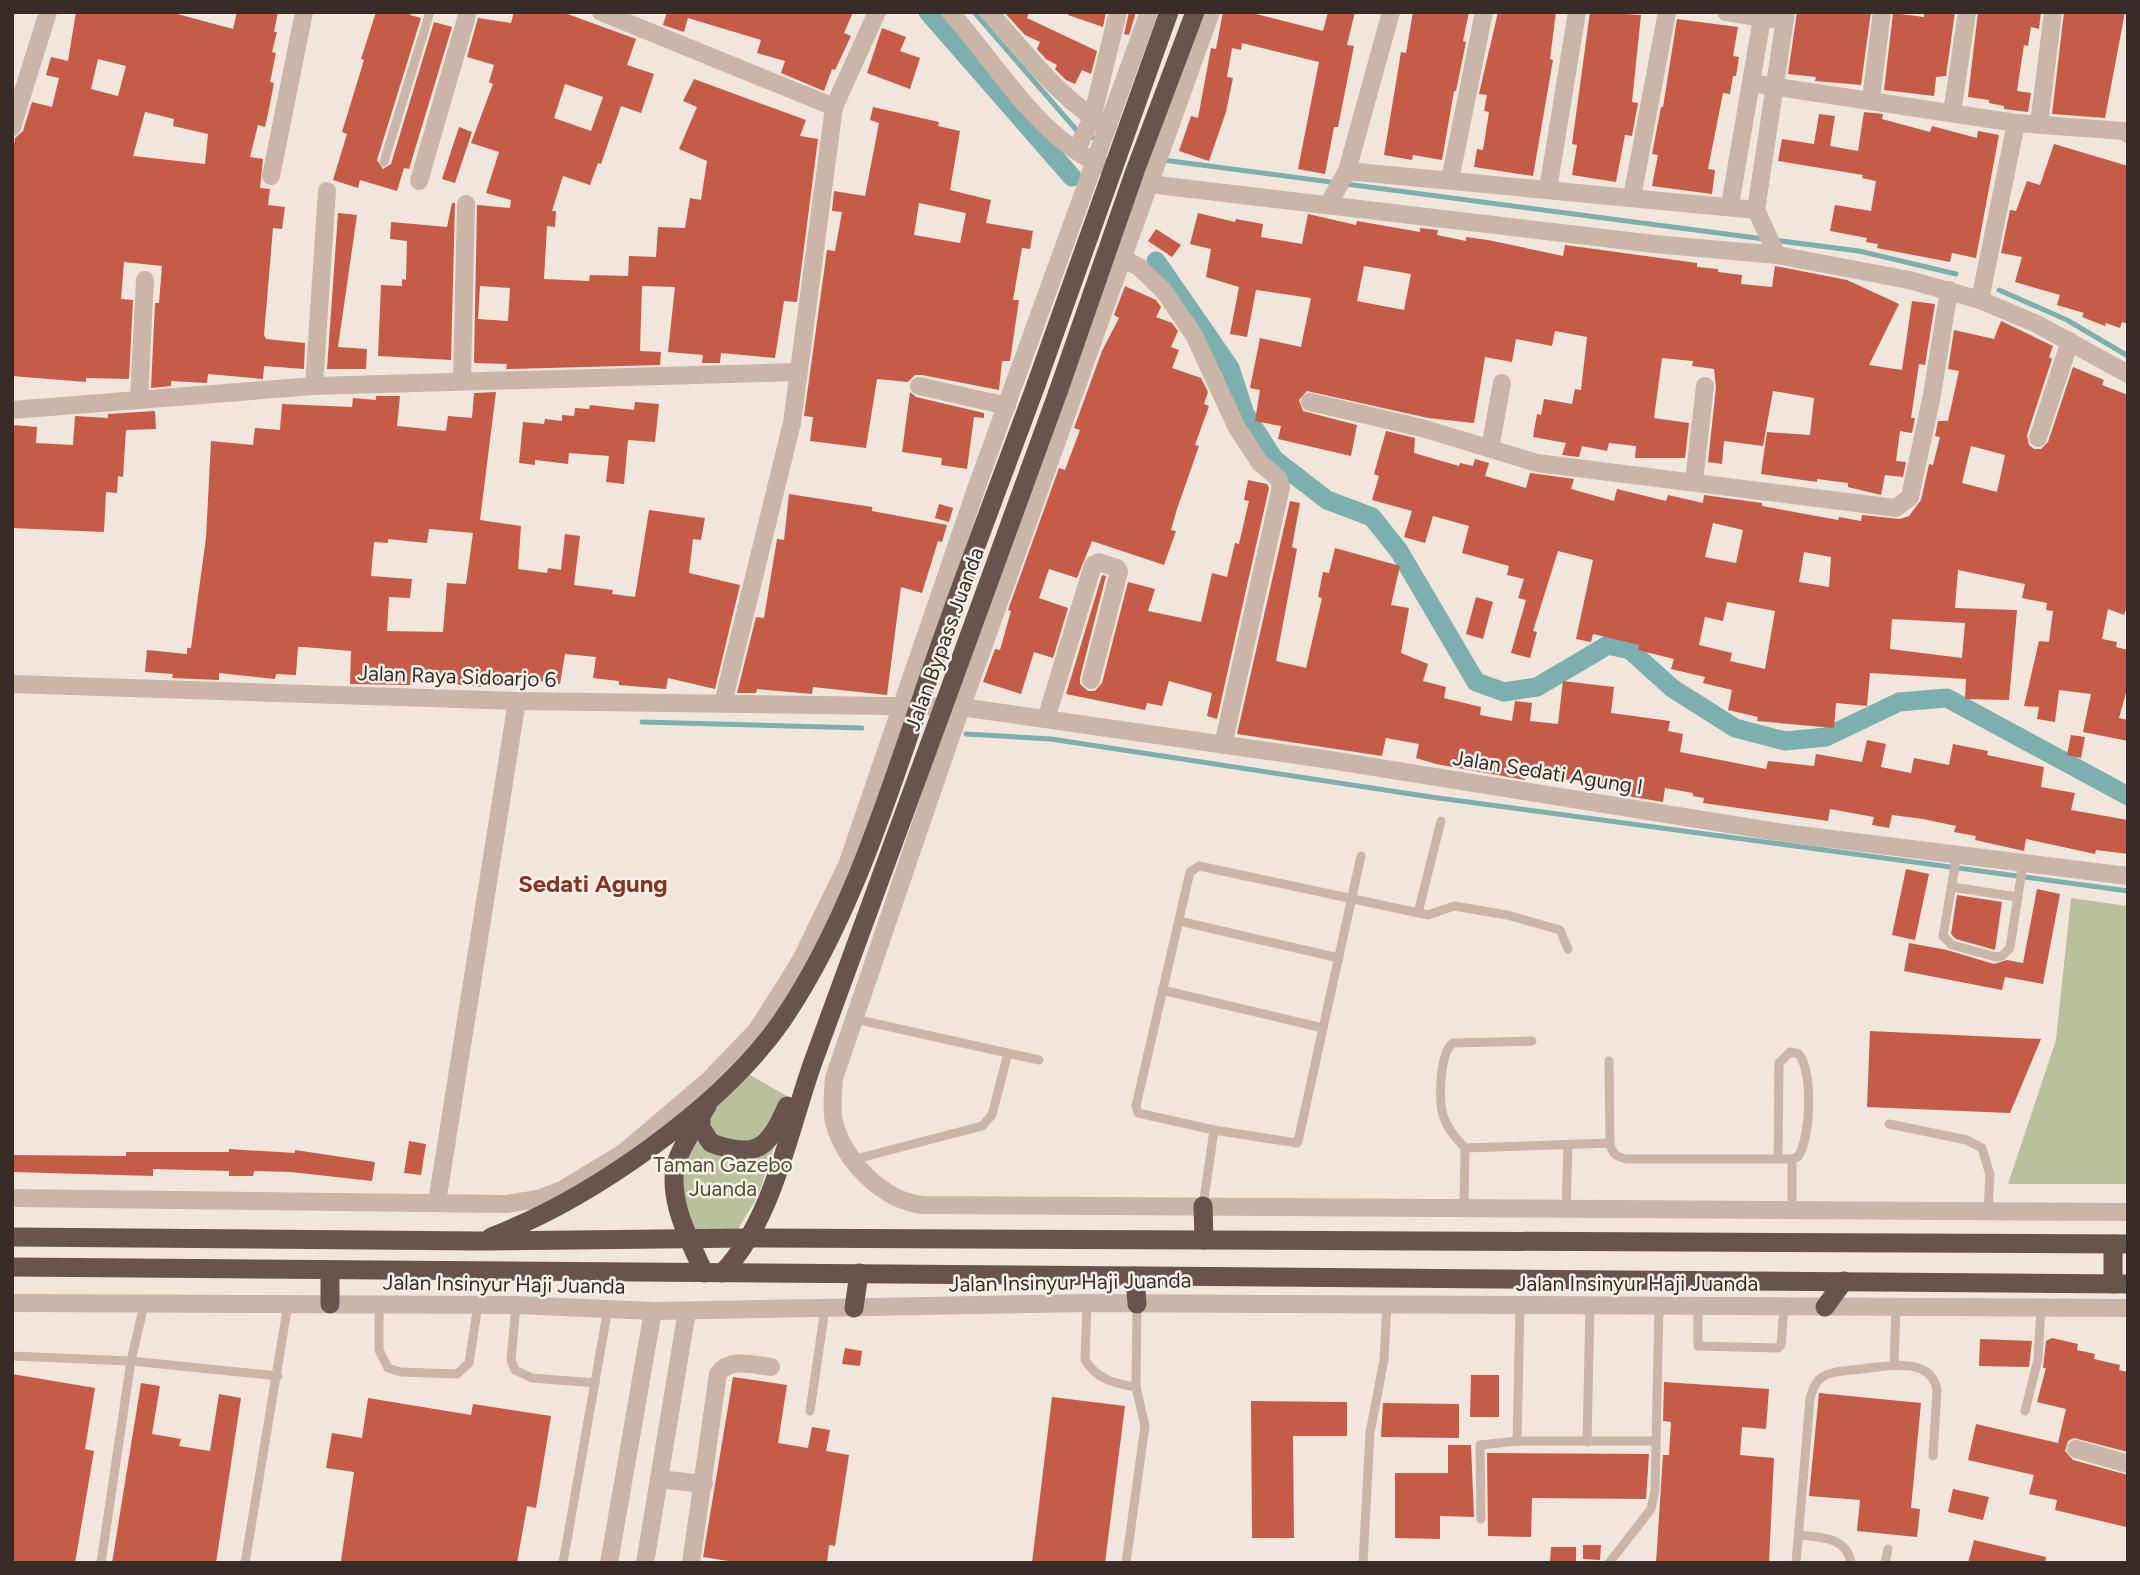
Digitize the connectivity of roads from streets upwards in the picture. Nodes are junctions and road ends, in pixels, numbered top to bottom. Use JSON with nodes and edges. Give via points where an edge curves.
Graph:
{"nodes":[{"id":1,"x":48,"y":12,"type":"edge"},
{"id":2,"x":304,"y":12,"type":"edge"},
{"id":3,"x":468,"y":12,"type":"edge"},
{"id":4,"x":601,"y":12,"type":"edge"},
{"id":5,"x":877,"y":12,"type":"edge"},
{"id":6,"x":950,"y":12,"type":"edge"},
{"id":7,"x":989,"y":12,"type":"edge"},
{"id":8,"x":1118,"y":12,"type":"edge"},
{"id":9,"x":1149,"y":12,"type":"edge"},
{"id":10,"x":1169,"y":12,"type":"edge"},
{"id":11,"x":1195,"y":12,"type":"edge"},
{"id":12,"x":1211,"y":12,"type":"edge"},
{"id":13,"x":1391,"y":12,"type":"edge"},
{"id":14,"x":1484,"y":12,"type":"edge"},
{"id":15,"x":1577,"y":12,"type":"edge"},
{"id":16,"x":1667,"y":12,"type":"edge"},
{"id":17,"x":1726,"y":12,"type":"edge"},
{"id":18,"x":1882,"y":12,"type":"edge"},
{"id":19,"x":1966,"y":12,"type":"edge"},
{"id":20,"x":2053,"y":12,"type":"edge"},
{"id":21,"x":1762,"y":15,"type":"edge"},
{"id":22,"x":1786,"y":17,"type":"edge"},
{"id":23,"x":1751,"y":83,"type":"junction"},
{"id":24,"x":1776,"y":86,"type":"junction"},
{"id":25,"x":1871,"y":99,"type":"junction"},
{"id":26,"x":17,"y":100,"type":"edge"},
{"id":27,"x":834,"y":107,"type":"junction"},
{"id":28,"x":1952,"y":113,"type":"junction"},
{"id":29,"x":2016,"y":123,"type":"junction"},
{"id":30,"x":2039,"y":124,"type":"junction"},
{"id":31,"x":12,"y":127,"type":"edge"},
{"id":32,"x":2127,"y":129,"type":"edge"},
{"id":33,"x":1093,"y":138,"type":"junction"},
{"id":34,"x":1154,"y":168,"type":"junction"},
{"id":35,"x":271,"y":176,"type":"dead end"},
{"id":36,"x":1450,"y":180,"type":"junction"},
{"id":37,"x":419,"y":181,"type":"dead end"},
{"id":38,"x":1338,"y":188,"type":"junction"},
{"id":39,"x":1548,"y":189,"type":"junction"},
{"id":40,"x":327,"y":191,"type":"dead end"},
{"id":41,"x":1632,"y":197,"type":"junction"},
{"id":42,"x":466,"y":204,"type":"dead end"},
{"id":43,"x":1730,"y":205,"type":"junction"},
{"id":44,"x":1759,"y":216,"type":"junction"},
{"id":45,"x":1775,"y":249,"type":"junction"},
{"id":46,"x":1122,"y":258,"type":"junction"},
{"id":47,"x":145,"y":280,"type":"dead end"},
{"id":48,"x":1949,"y":290,"type":"junction"},
{"id":49,"x":1980,"y":300,"type":"junction"},
{"id":50,"x":2070,"y":341,"type":"junction"},
{"id":51,"x":798,"y":372,"type":"junction"},
{"id":52,"x":2128,"y":374,"type":"edge"},
{"id":53,"x":462,"y":380,"type":"junction"},
{"id":54,"x":1502,"y":383,"type":"dead end"},
{"id":55,"x":314,"y":386,"type":"junction"},
{"id":56,"x":919,"y":386,"type":"dead end"},
{"id":57,"x":1705,"y":386,"type":"dead end"},
{"id":58,"x":139,"y":398,"type":"junction"},
{"id":59,"x":1310,"y":402,"type":"dead end"},
{"id":60,"x":1007,"y":406,"type":"junction"},
{"id":61,"x":12,"y":410,"type":"edge"},
{"id":62,"x":2038,"y":438,"type":"dead end"},
{"id":63,"x":1490,"y":448,"type":"junction"},
{"id":64,"x":1694,"y":481,"type":"junction"},
{"id":65,"x":946,"y":603,"type":"junction"},
{"id":66,"x":1091,"y":680,"type":"dead end"},
{"id":67,"x":12,"y":684,"type":"edge"},
{"id":68,"x":517,"y":701,"type":"junction"},
{"id":69,"x":723,"y":703,"type":"junction"},
{"id":70,"x":909,"y":708,"type":"junction"},
{"id":71,"x":951,"y":710,"type":"junction"},
{"id":72,"x":1046,"y":719,"type":"junction"},
{"id":73,"x":901,"y":734,"type":"junction"},
{"id":74,"x":941,"y":737,"type":"junction"},
{"id":75,"x":1223,"y":745,"type":"junction"},
{"id":76,"x":2128,"y":876,"type":"edge"},
{"id":77,"x":814,"y":1060,"type":"junction"},
{"id":78,"x":712,"y":1096,"type":"junction"},
{"id":79,"x":701,"y":1116,"type":"junction"},
{"id":80,"x":12,"y":1198,"type":"edge"},
{"id":81,"x":437,"y":1202,"type":"junction"},
{"id":82,"x":1203,"y":1206,"type":"junction"},
{"id":83,"x":2128,"y":1212,"type":"edge"},
{"id":84,"x":12,"y":1237,"type":"edge"},
{"id":85,"x":748,"y":1238,"type":"junction"},
{"id":86,"x":688,"y":1239,"type":"junction"},
{"id":87,"x":1204,"y":1240,"type":"junction"},
{"id":88,"x":481,"y":1241,"type":"junction"},
{"id":89,"x":2120,"y":1244,"type":"edge"},
{"id":90,"x":12,"y":1267,"type":"edge"},
{"id":91,"x":330,"y":1270,"type":"junction"},
{"id":92,"x":713,"y":1273,"type":"junction"},
{"id":93,"x":859,"y":1273,"type":"junction"},
{"id":94,"x":1135,"y":1276,"type":"junction"},
{"id":95,"x":1844,"y":1281,"type":"junction"},
{"id":96,"x":2120,"y":1284,"type":"edge"},
{"id":97,"x":12,"y":1303,"type":"edge"},
{"id":98,"x":330,"y":1304,"type":"junction"},
{"id":99,"x":1137,"y":1304,"type":"junction"},
{"id":100,"x":1825,"y":1307,"type":"junction"},
{"id":101,"x":854,"y":1308,"type":"junction"},
{"id":102,"x":2128,"y":1308,"type":"edge"},
{"id":103,"x":653,"y":1311,"type":"junction"},
{"id":104,"x":687,"y":1311,"type":"junction"},
{"id":105,"x":771,"y":1367,"type":"dead end"},
{"id":106,"x":2076,"y":1449,"type":"dead end"},
{"id":107,"x":2128,"y":1464,"type":"edge"},
{"id":108,"x":659,"y":1479,"type":"junction"},
{"id":109,"x":704,"y":1484,"type":"junction"},
{"id":110,"x":609,"y":1563,"type":"edge"},
{"id":111,"x":645,"y":1563,"type":"edge"},
{"id":112,"x":691,"y":1563,"type":"edge"}],
"edges":[{"from":1,"to":26,"type":"street"},
{"from":2,"to":35,"type":"street"},
{"from":3,"to":37,"type":"street"},
{"from":4,"to":27,"type":"street"},
{"from":5,"to":27,"type":"street"},
{"from":6,"to":33,"type":"street","via":[[1024,103]]},
{"from":7,"to":33,"type":"street","via":[[1051,80]]},
{"from":8,"to":33,"type":"street"},
{"from":9,"to":33,"type":"street"},
{"from":10,"to":65,"type":"highway","name":"Jalan Bypass Juanda","bridge":true,"via":[[1036,385]]},
{"from":11,"to":71,"type":"highway","name":"Jalan Bypass Juanda","bridge":true,"via":[[1058,392]]},
{"from":12,"to":34,"type":"street"},
{"from":13,"to":38,"type":"street"},
{"from":14,"to":36,"type":"street"},
{"from":15,"to":39,"type":"street"},
{"from":16,"to":41,"type":"street"},
{"from":17,"to":21,"type":"street"},
{"from":18,"to":25,"type":"street"},
{"from":19,"to":28,"type":"street"},
{"from":20,"to":30,"type":"street"},
{"from":21,"to":22,"type":"street"},
{"from":21,"to":23,"type":"street"},
{"from":22,"to":24,"type":"street"},
{"from":23,"to":24,"type":"street"},
{"from":23,"to":43,"type":"street"},
{"from":24,"to":25,"type":"street"},
{"from":24,"to":44,"type":"street"},
{"from":25,"to":28,"type":"street"},
{"from":26,"to":31,"type":"street"},
{"from":27,"to":51,"type":"street"},
{"from":28,"to":29,"type":"street"},
{"from":29,"to":30,"type":"street"},
{"from":29,"to":49,"type":"street"},
{"from":30,"to":32,"type":"street"},
{"from":33,"to":34,"type":"street"},
{"from":33,"to":60,"type":"street"},
{"from":34,"to":38,"type":"street"},
{"from":34,"to":46,"type":"street"},
{"from":36,"to":38,"type":"street"},
{"from":36,"to":39,"type":"street"},
{"from":38,"to":45,"type":"street","via":[[1654,244]]},
{"from":39,"to":41,"type":"street"},
{"from":40,"to":55,"type":"street"},
{"from":41,"to":43,"type":"street"},
{"from":42,"to":53,"type":"street"},
{"from":43,"to":44,"type":"street"},
{"from":44,"to":45,"type":"street"},
{"from":45,"to":48,"type":"street"},
{"from":46,"to":71,"type":"street"},
{"from":46,"to":75,"type":"street","via":[[1151,277],[1171,301],[1194,335],[1237,428],[1281,487]]},
{"from":47,"to":58,"type":"street"},
{"from":48,"to":49,"type":"street"},
{"from":48,"to":64,"type":"street","via":[[1910,497],[1901,506]]},
{"from":49,"to":50,"type":"street"},
{"from":50,"to":52,"type":"street"},
{"from":50,"to":62,"type":"street"},
{"from":51,"to":53,"type":"street"},
{"from":51,"to":69,"type":"street","via":[[782,472]]},
{"from":53,"to":55,"type":"street"},
{"from":54,"to":63,"type":"street"},
{"from":55,"to":58,"type":"street"},
{"from":56,"to":60,"type":"street"},
{"from":57,"to":64,"type":"street"},
{"from":58,"to":61,"type":"street"},
{"from":59,"to":63,"type":"street"},
{"from":60,"to":65,"type":"street"},
{"from":63,"to":64,"type":"street","via":[[1537,463]]},
{"from":65,"to":70,"type":"highway","name":"Jalan Bypass Juanda"},
{"from":66,"to":72,"type":"street","via":[[1119,572],[1099,562],[1093,565]]},
{"from":67,"to":68,"type":"street","name":"Jalan Raya Sidoarjo 6"},
{"from":68,"to":69,"type":"street","name":"Jalan Raya Sidoarjo 6"},
{"from":68,"to":81,"type":"street"},
{"from":69,"to":70,"type":"street","name":"Jalan Raya Sidoarjo 6"},
{"from":70,"to":71,"type":"street","name":"Jalan Raya Sidoarjo 6"},
{"from":70,"to":73,"type":"highway","name":"Jalan Bypass Juanda"},
{"from":71,"to":72,"type":"street","name":"Jalan Sedati Agung I"},
{"from":71,"to":74,"type":"highway","name":"Jalan Bypass Juanda"},
{"from":72,"to":75,"type":"street","name":"Jalan Sedati Agung I"},
{"from":73,"to":78,"type":"highway","name":"Jalan Bypass Juanda","via":[[862,862],[808,980],[779,1024]]},
{"from":73,"to":81,"type":"street","via":[[847,865],[801,960],[757,1030],[710,1079],[623,1153],[562,1190],[520,1203]]},
{"from":74,"to":77,"type":"highway","name":"Jalan Bypass Juanda"},
{"from":74,"to":82,"type":"street","via":[[834,1078],[834,1123],[852,1160],[890,1194],[910,1203]]},
{"from":75,"to":76,"type":"street","name":"Jalan Sedati Agung I","via":[[1957,859]]},
{"from":77,"to":79,"type":"highway","via":[[773,1138],[758,1148],[739,1150],[711,1143],[704,1136]]},
{"from":77,"to":85,"type":"highway","name":"Jalan Bypass Juanda","via":[[772,1184]]},
{"from":78,"to":79,"type":"highway","name":"Jalan Bypass Juanda"},
{"from":78,"to":88,"type":"highway","name":"Jalan Bypass Juanda","via":[[607,1178],[514,1229]]},
{"from":79,"to":86,"type":"highway","name":"Jalan Bypass Juanda","via":[[677,1160],[674,1180]]},
{"from":80,"to":81,"type":"street"},
{"from":82,"to":83,"type":"street"},
{"from":82,"to":87,"type":"highway"},
{"from":84,"to":88,"type":"highway","name":"Jalan Insinyur Haji Juanda"},
{"from":85,"to":86,"type":"highway","name":"Jalan Insinyur Haji Juanda"},
{"from":85,"to":87,"type":"highway","name":"Jalan Insinyur Haji Juanda"},
{"from":85,"to":92,"type":"highway","name":"Jalan Bypass Juanda"},
{"from":86,"to":88,"type":"highway","name":"Jalan Insinyur Haji Juanda"},
{"from":86,"to":92,"type":"highway","name":"Jalan Bypass Juanda"},
{"from":87,"to":89,"type":"highway","name":"Jalan Insinyur Haji Juanda"},
{"from":89,"to":96,"type":"highway"},
{"from":90,"to":91,"type":"highway","name":"Jalan Insinyur Haji Juanda"},
{"from":91,"to":92,"type":"highway","name":"Jalan Insinyur Haji Juanda"},
{"from":91,"to":98,"type":"highway"},
{"from":92,"to":93,"type":"highway","name":"Jalan Insinyur Haji Juanda"},
{"from":93,"to":94,"type":"highway","name":"Jalan Insinyur Haji Juanda"},
{"from":93,"to":101,"type":"highway"},
{"from":94,"to":95,"type":"highway","name":"Jalan Insinyur Haji Juanda"},
{"from":94,"to":99,"type":"highway"},
{"from":95,"to":96,"type":"highway","name":"Jalan Insinyur Haji Juanda"},
{"from":95,"to":100,"type":"highway"},
{"from":97,"to":98,"type":"street","name":"Jalan Insinyur Haji Juanda"},
{"from":98,"to":103,"type":"street","name":"Jalan Insinyur Haji Juanda"},
{"from":99,"to":100,"type":"street","name":"Jalan Insinyur Haji Juanda"},
{"from":99,"to":101,"type":"street","name":"Jalan Insinyur Haji Juanda"},
{"from":100,"to":102,"type":"street","name":"Jalan Insinyur Haji Juanda"},
{"from":101,"to":104,"type":"street","name":"Jalan Insinyur Haji Juanda"},
{"from":103,"to":104,"type":"street","name":"Jalan Insinyur Haji Juanda"},
{"from":103,"to":110,"type":"street"},
{"from":104,"to":108,"type":"street"},
{"from":105,"to":109,"type":"street","via":[[734,1363],[718,1374]]},
{"from":106,"to":107,"type":"street"},
{"from":108,"to":109,"type":"street"},
{"from":108,"to":111,"type":"street"},
{"from":109,"to":112,"type":"street"}]}
